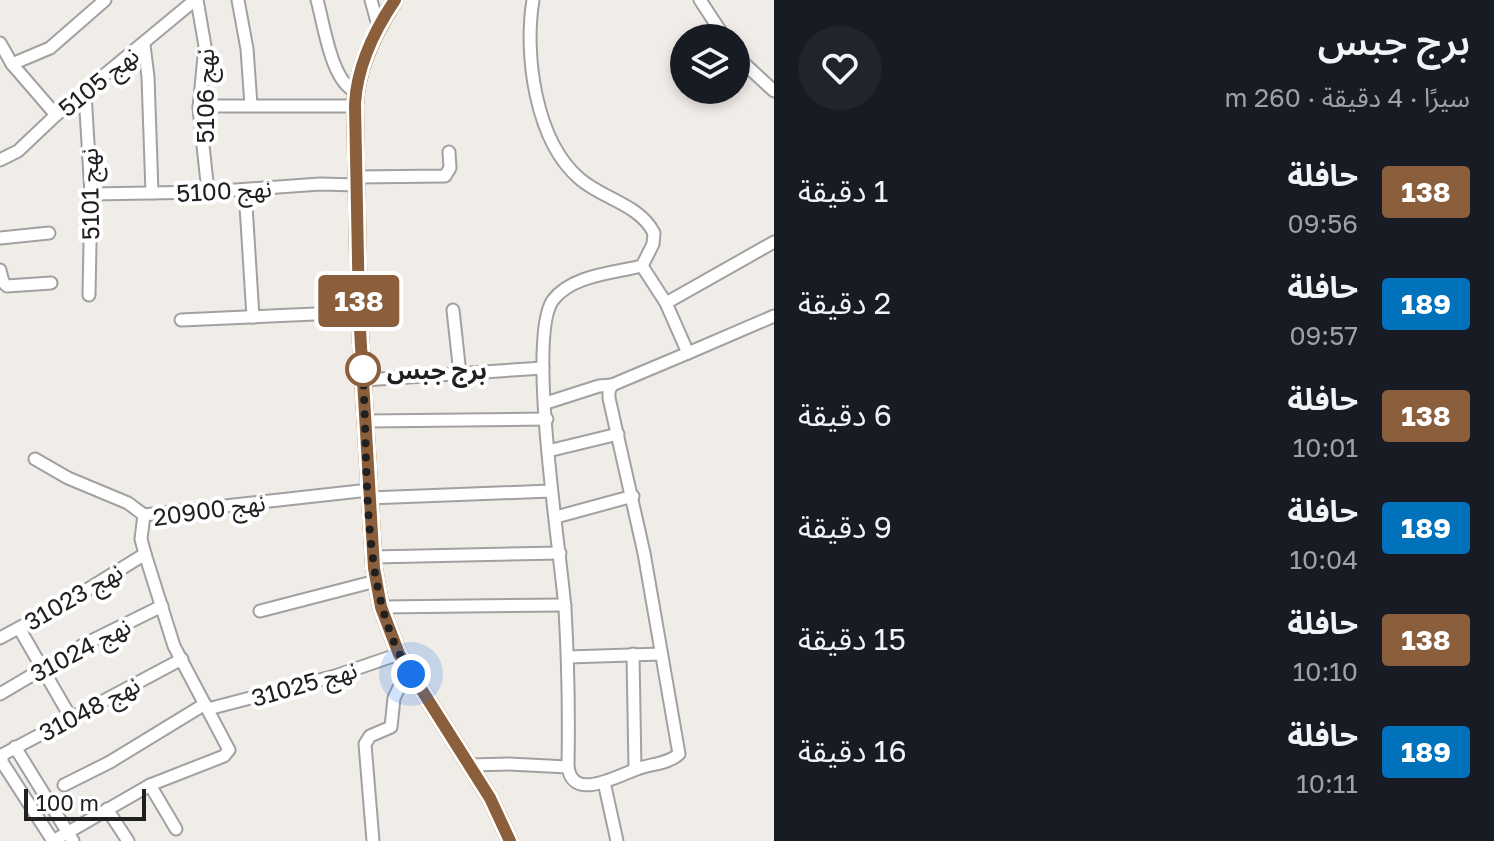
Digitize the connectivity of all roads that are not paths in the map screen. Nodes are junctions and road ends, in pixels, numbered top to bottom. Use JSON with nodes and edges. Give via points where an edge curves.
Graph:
{"nodes":[{"id":1,"x":105,"y":0,"type":"edge"},
{"id":2,"x":196,"y":0,"type":"edge"},
{"id":3,"x":238,"y":0,"type":"edge"},
{"id":4,"x":317,"y":0,"type":"edge"},
{"id":5,"x":371,"y":0,"type":"edge"},
{"id":6,"x":395,"y":0,"type":"edge"},
{"id":7,"x":533,"y":0,"type":"edge"},
{"id":8,"x":700,"y":0,"type":"edge"},
{"id":9,"x":716,"y":24,"type":"edge"},
{"id":10,"x":379,"y":29,"type":"junction"},
{"id":11,"x":0,"y":43,"type":"edge"},
{"id":12,"x":144,"y":45,"type":"junction"},
{"id":13,"x":12,"y":64,"type":"junction"},
{"id":14,"x":750,"y":69,"type":"edge"},
{"id":15,"x":355,"y":91,"type":"junction"},
{"id":16,"x":774,"y":91,"type":"edge"},
{"id":17,"x":85,"y":93,"type":"junction"},
{"id":18,"x":251,"y":105,"type":"junction"},
{"id":19,"x":199,"y":106,"type":"junction"},
{"id":20,"x":355,"y":106,"type":"junction"},
{"id":21,"x":56,"y":115,"type":"junction"},
{"id":22,"x":449,"y":152,"type":"dead end"},
{"id":23,"x":0,"y":160,"type":"edge"},
{"id":24,"x":356,"y":181,"type":"junction"},
{"id":25,"x":245,"y":190,"type":"junction"},
{"id":26,"x":208,"y":192,"type":"junction"},
{"id":27,"x":152,"y":193,"type":"junction"},
{"id":28,"x":91,"y":194,"type":"junction"},
{"id":29,"x":49,"y":233,"type":"dead end"},
{"id":30,"x":0,"y":238,"type":"edge"},
{"id":31,"x":774,"y":242,"type":"edge"},
{"id":32,"x":642,"y":266,"type":"junction"},
{"id":33,"x":2,"y":276,"type":"edge"},
{"id":34,"x":49,"y":283,"type":"dead end"},
{"id":35,"x":89,"y":295,"type":"dead end"},
{"id":36,"x":666,"y":303,"type":"junction"},
{"id":37,"x":453,"y":310,"type":"dead end"},
{"id":38,"x":359,"y":312,"type":"junction"},
{"id":39,"x":253,"y":317,"type":"junction"},
{"id":40,"x":774,"y":317,"type":"edge"},
{"id":41,"x":181,"y":320,"type":"dead end"},
{"id":42,"x":688,"y":353,"type":"junction"},
{"id":43,"x":543,"y":368,"type":"junction"},
{"id":44,"x":460,"y":374,"type":"junction"},
{"id":45,"x":364,"y":380,"type":"junction"},
{"id":46,"x":612,"y":385,"type":"junction"},
{"id":47,"x":546,"y":403,"type":"junction"},
{"id":48,"x":547,"y":419,"type":"junction"},
{"id":49,"x":367,"y":421,"type":"junction"},
{"id":50,"x":618,"y":434,"type":"junction"},
{"id":51,"x":548,"y":451,"type":"junction"},
{"id":52,"x":35,"y":459,"type":"dead end"},
{"id":53,"x":551,"y":491,"type":"junction"},
{"id":54,"x":369,"y":494,"type":"junction"},
{"id":55,"x":633,"y":496,"type":"junction"},
{"id":56,"x":144,"y":515,"type":"junction"},
{"id":57,"x":556,"y":517,"type":"junction"},
{"id":58,"x":560,"y":553,"type":"junction"},
{"id":59,"x":145,"y":554,"type":"junction"},
{"id":60,"x":374,"y":557,"type":"junction"},
{"id":61,"x":376,"y":581,"type":"junction"},
{"id":62,"x":565,"y":605,"type":"junction"},
{"id":63,"x":162,"y":606,"type":"junction"},
{"id":64,"x":381,"y":607,"type":"junction"},
{"id":65,"x":260,"y":611,"type":"dead end"},
{"id":66,"x":19,"y":628,"type":"junction"},
{"id":67,"x":0,"y":638,"type":"edge"},
{"id":68,"x":399,"y":654,"type":"junction"},
{"id":69,"x":633,"y":654,"type":"junction"},
{"id":70,"x":661,"y":654,"type":"junction"},
{"id":71,"x":568,"y":657,"type":"junction"},
{"id":72,"x":182,"y":659,"type":"junction"},
{"id":73,"x":43,"y":669,"type":"junction"},
{"id":74,"x":408,"y":669,"type":"junction"},
{"id":75,"x":0,"y":694,"type":"edge"},
{"id":76,"x":204,"y":704,"type":"junction"},
{"id":77,"x":71,"y":718,"type":"junction"},
{"id":78,"x":15,"y":747,"type":"junction"},
{"id":79,"x":470,"y":765,"type":"junction"},
{"id":80,"x":568,"y":767,"type":"junction"},
{"id":81,"x":635,"y":769,"type":"junction"},
{"id":82,"x":604,"y":782,"type":"junction"},
{"id":83,"x":64,"y":785,"type":"dead end"},
{"id":84,"x":150,"y":785,"type":"junction"},
{"id":85,"x":107,"y":809,"type":"junction"},
{"id":86,"x":176,"y":829,"type":"dead end"},
{"id":87,"x":70,"y":837,"type":"edge"},
{"id":88,"x":53,"y":841,"type":"edge"},
{"id":89,"x":128,"y":841,"type":"edge"},
{"id":90,"x":373,"y":841,"type":"edge"},
{"id":91,"x":510,"y":841,"type":"edge"},
{"id":92,"x":617,"y":841,"type":"edge"}],
"edges":[{"from":1,"to":13,"type":"street","via":[[50,48]]},
{"from":2,"to":12,"type":"street","name":"نهج 5105"},
{"from":2,"to":19,"type":"street","name":"نهج 5106","via":[[205,46]]},
{"from":3,"to":18,"type":"street"},
{"from":4,"to":15,"type":"street","via":[[337,73]]},
{"from":5,"to":10,"type":"street"},
{"from":6,"to":10,"type":"main road"},
{"from":7,"to":32,"type":"street","via":[[530,51],[547,131],[580,179],[649,224],[653,244]]},
{"from":8,"to":9,"type":"street"},
{"from":10,"to":15,"type":"main road"},
{"from":11,"to":13,"type":"street"},
{"from":12,"to":17,"type":"street","name":"نهج 5105"},
{"from":12,"to":27,"type":"street"},
{"from":13,"to":21,"type":"street"},
{"from":14,"to":16,"type":"street"},
{"from":15,"to":20,"type":"main road"},
{"from":17,"to":21,"type":"street","name":"نهج 5105"},
{"from":17,"to":28,"type":"street","name":"نهج 5101"},
{"from":18,"to":19,"type":"street"},
{"from":18,"to":20,"type":"street"},
{"from":19,"to":26,"type":"street","name":"نهج 5106"},
{"from":20,"to":24,"type":"main road"},
{"from":21,"to":23,"type":"street","name":"نهج 5105","via":[[18,151]]},
{"from":22,"to":24,"type":"street","name":"نهج 5100","via":[[445,176]]},
{"from":24,"to":25,"type":"street","name":"نهج 5100"},
{"from":24,"to":38,"type":"main road"},
{"from":25,"to":26,"type":"street","name":"نهج 5100"},
{"from":25,"to":39,"type":"street"},
{"from":26,"to":27,"type":"street","name":"نهج 5100"},
{"from":27,"to":28,"type":"street","name":"نهج 5100"},
{"from":28,"to":35,"type":"street","name":"نهج 5101"},
{"from":29,"to":30,"type":"street"},
{"from":31,"to":36,"type":"street"},
{"from":32,"to":36,"type":"street"},
{"from":32,"to":43,"type":"street","via":[[564,289],[546,319]]},
{"from":33,"to":34,"type":"street","via":[[7,286]]},
{"from":36,"to":42,"type":"street"},
{"from":37,"to":44,"type":"street"},
{"from":38,"to":39,"type":"street"},
{"from":38,"to":45,"type":"main road"},
{"from":39,"to":41,"type":"street"},
{"from":40,"to":42,"type":"street"},
{"from":42,"to":46,"type":"street"},
{"from":43,"to":44,"type":"street"},
{"from":43,"to":47,"type":"street"},
{"from":44,"to":45,"type":"street"},
{"from":45,"to":49,"type":"main road"},
{"from":46,"to":47,"type":"street"},
{"from":46,"to":50,"type":"street","via":[[609,398]]},
{"from":47,"to":48,"type":"street"},
{"from":48,"to":49,"type":"street"},
{"from":48,"to":51,"type":"street"},
{"from":49,"to":54,"type":"main road"},
{"from":50,"to":51,"type":"street"},
{"from":50,"to":55,"type":"street"},
{"from":51,"to":53,"type":"street"},
{"from":52,"to":56,"type":"street"},
{"from":53,"to":54,"type":"street","name":"نهج 20900"},
{"from":53,"to":57,"type":"street"},
{"from":54,"to":56,"type":"street","name":"نهج 20900"},
{"from":54,"to":60,"type":"main road"},
{"from":55,"to":57,"type":"street"},
{"from":55,"to":70,"type":"street"},
{"from":56,"to":59,"type":"street","name":"نهج 20900"},
{"from":57,"to":58,"type":"street"},
{"from":58,"to":60,"type":"street"},
{"from":58,"to":62,"type":"street"},
{"from":59,"to":63,"type":"street","name":"نهج 20900"},
{"from":59,"to":66,"type":"street","name":"نهج 31023"},
{"from":60,"to":61,"type":"main road"},
{"from":61,"to":64,"type":"main road"},
{"from":61,"to":65,"type":"street"},
{"from":62,"to":64,"type":"street"},
{"from":62,"to":71,"type":"street"},
{"from":63,"to":72,"type":"street","name":"نهج 20900"},
{"from":63,"to":73,"type":"street","name":"نهج 31024"},
{"from":64,"to":68,"type":"main road"},
{"from":66,"to":67,"type":"street","name":"نهج 31023"},
{"from":66,"to":73,"type":"street"},
{"from":68,"to":74,"type":"main road"},
{"from":68,"to":76,"type":"street","name":"نهج 31025","via":[[335,676]]},
{"from":69,"to":70,"type":"street"},
{"from":69,"to":71,"type":"street"},
{"from":69,"to":81,"type":"street"},
{"from":70,"to":81,"type":"street","via":[[679,754]]},
{"from":71,"to":80,"type":"street"},
{"from":72,"to":76,"type":"street","name":"نهج 20900"},
{"from":72,"to":77,"type":"street","name":"نهج 31048"},
{"from":73,"to":75,"type":"street","name":"نهج 31024"},
{"from":73,"to":77,"type":"street"},
{"from":74,"to":79,"type":"main road"},
{"from":74,"to":90,"type":"street","via":[[394,698],[391,727],[365,744]]},
{"from":76,"to":83,"type":"street","name":"نهج 31025"},
{"from":76,"to":84,"type":"street","name":"نهج 20900","via":[[228,753]]},
{"from":77,"to":78,"type":"street","name":"نهج 31048"},
{"from":78,"to":87,"type":"street"},
{"from":78,"to":88,"type":"street","name":"نهج 31048","via":[[4,752],[2,762]]},
{"from":79,"to":80,"type":"street"},
{"from":79,"to":91,"type":"main road"},
{"from":80,"to":82,"type":"street","via":[[574,783]]},
{"from":81,"to":82,"type":"street"},
{"from":82,"to":92,"type":"street"},
{"from":84,"to":85,"type":"street"},
{"from":84,"to":86,"type":"street"},
{"from":85,"to":87,"type":"street"},
{"from":85,"to":89,"type":"street"},
{"from":87,"to":88,"type":"street"}]}
